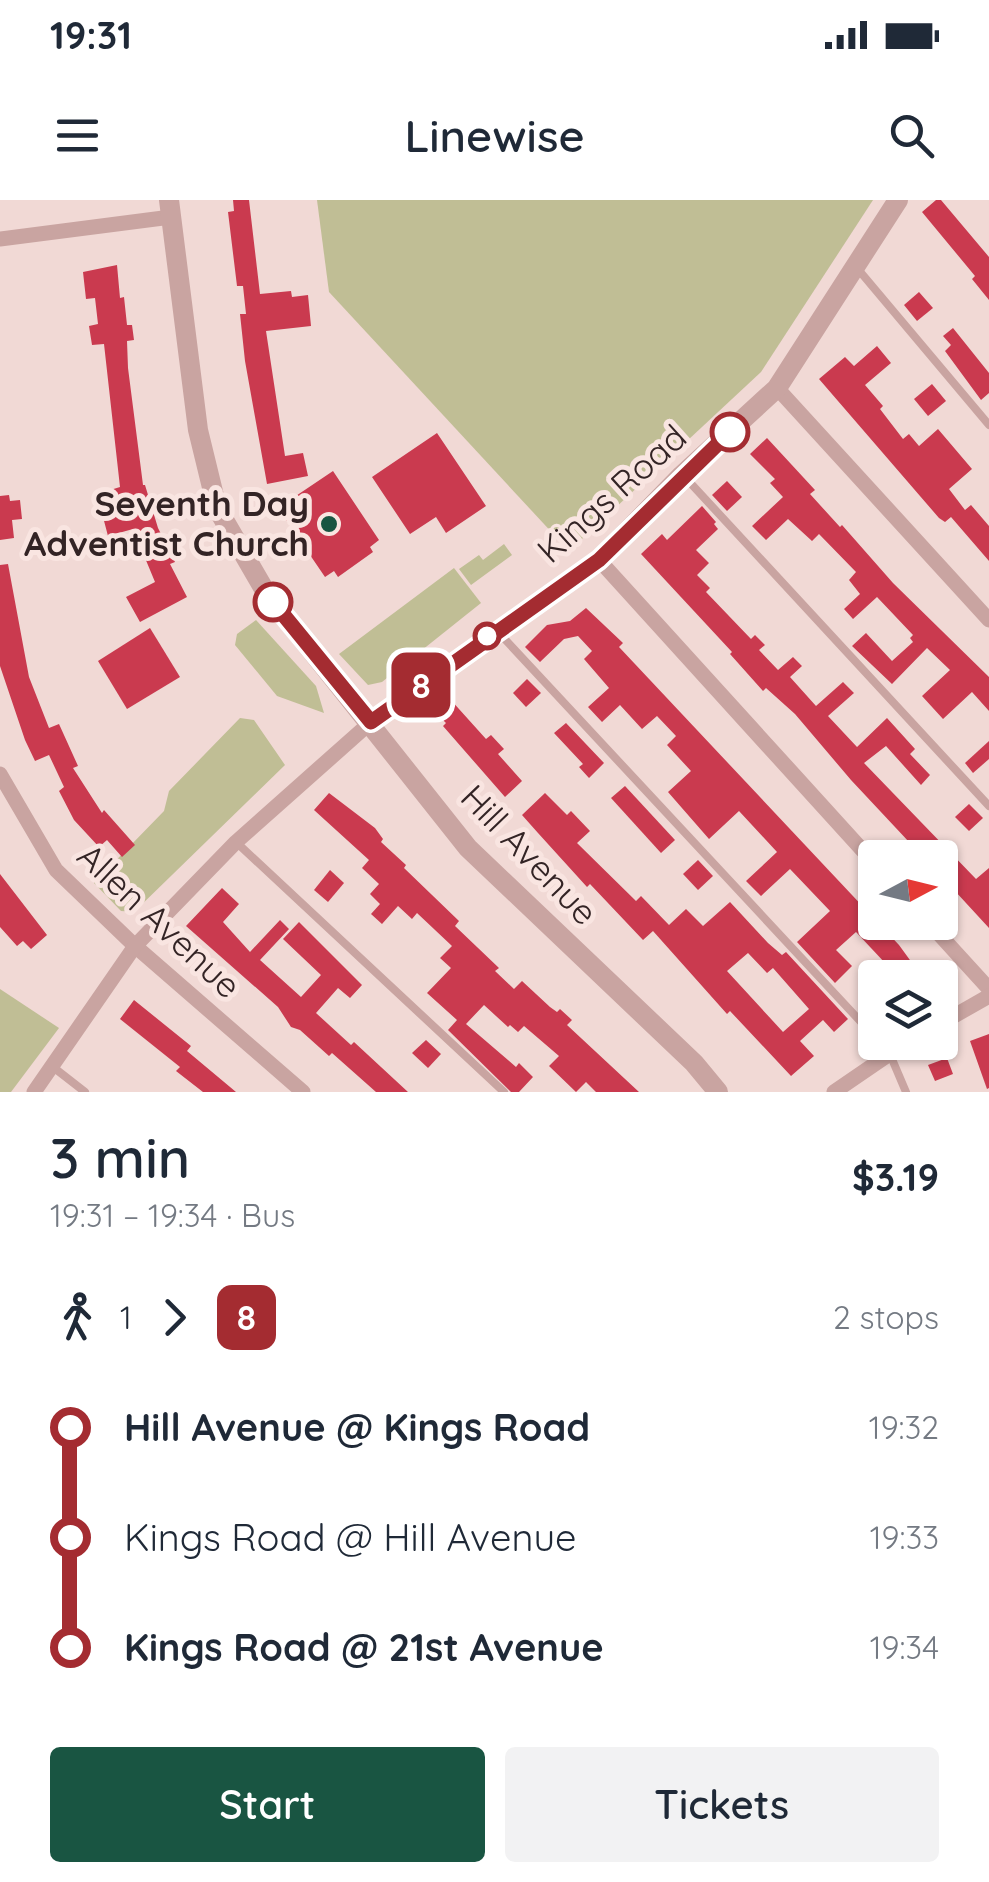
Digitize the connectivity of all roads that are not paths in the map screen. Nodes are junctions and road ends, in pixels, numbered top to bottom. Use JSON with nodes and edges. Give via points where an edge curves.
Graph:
{"nodes":[{"id":1,"x":898,"y":200,"type":"edge"},
{"id":2,"x":170,"y":208,"type":"edge"},
{"id":3,"x":0,"y":239,"type":"edge"},
{"id":4,"x":857,"y":268,"type":"junction"},
{"id":5,"x":777,"y":388,"type":"junction"},
{"id":6,"x":989,"y":425,"type":"edge"},
{"id":7,"x":682,"y":475,"type":"junction"},
{"id":8,"x":599,"y":560,"type":"junction"},
{"id":9,"x":989,"y":620,"type":"edge"},
{"id":10,"x":496,"y":630,"type":"junction"},
{"id":11,"x":371,"y":722,"type":"junction"},
{"id":12,"x":0,"y":774,"type":"edge"},
{"id":13,"x":989,"y":806,"type":"edge"},
{"id":14,"x":236,"y":842,"type":"junction"},
{"id":15,"x":858,"y":845,"type":"edge"},
{"id":16,"x":943,"y":940,"type":"edge"},
{"id":17,"x":135,"y":946,"type":"junction"},
{"id":18,"x":989,"y":993,"type":"edge"},
{"id":19,"x":958,"y":1013,"type":"edge"},
{"id":20,"x":858,"y":1019,"type":"edge"},
{"id":21,"x":865,"y":1060,"type":"edge"},
{"id":22,"x":889,"y":1060,"type":"edge"},
{"id":23,"x":53,"y":1067,"type":"junction"},
{"id":24,"x":34,"y":1092,"type":"edge"},
{"id":25,"x":85,"y":1092,"type":"edge"},
{"id":26,"x":303,"y":1092,"type":"edge"},
{"id":27,"x":504,"y":1092,"type":"edge"},
{"id":28,"x":718,"y":1092,"type":"edge"},
{"id":29,"x":834,"y":1092,"type":"edge"},
{"id":30,"x":906,"y":1092,"type":"edge"}],
"edges":[{"from":1,"to":4,"type":"street","name":"Kings Road"},
{"from":2,"to":3,"type":"street"},
{"from":2,"to":11,"type":"street","name":"Hill Avenue","via":[[198,430],[217,508],[268,596]]},
{"from":4,"to":5,"type":"street","name":"Kings Road"},
{"from":4,"to":6,"type":"lane"},
{"from":5,"to":7,"type":"street","name":"Kings Road"},
{"from":5,"to":9,"type":"street"},
{"from":7,"to":8,"type":"street","name":"Kings Road"},
{"from":7,"to":13,"type":"lane"},
{"from":8,"to":10,"type":"street","name":"Kings Road"},
{"from":8,"to":15,"type":"street"},
{"from":10,"to":11,"type":"street","name":"Kings Road"},
{"from":10,"to":20,"type":"lane"},
{"from":11,"to":14,"type":"street","name":"Kings Road"},
{"from":11,"to":28,"type":"street","name":"Hill Avenue","via":[[468,848]]},
{"from":12,"to":17,"type":"street","name":"Allen Avenue","via":[[56,870]]},
{"from":14,"to":17,"type":"street","name":"Kings Road"},
{"from":14,"to":27,"type":"lane"},
{"from":16,"to":18,"type":"street"},
{"from":17,"to":23,"type":"street","name":"Kings Road"},
{"from":17,"to":26,"type":"street","name":"Allen Avenue"},
{"from":18,"to":19,"type":"street"},
{"from":21,"to":29,"type":"street"},
{"from":22,"to":30,"type":"lane"},
{"from":23,"to":24,"type":"street","name":"Kings Road"},
{"from":23,"to":25,"type":"lane"}]}
